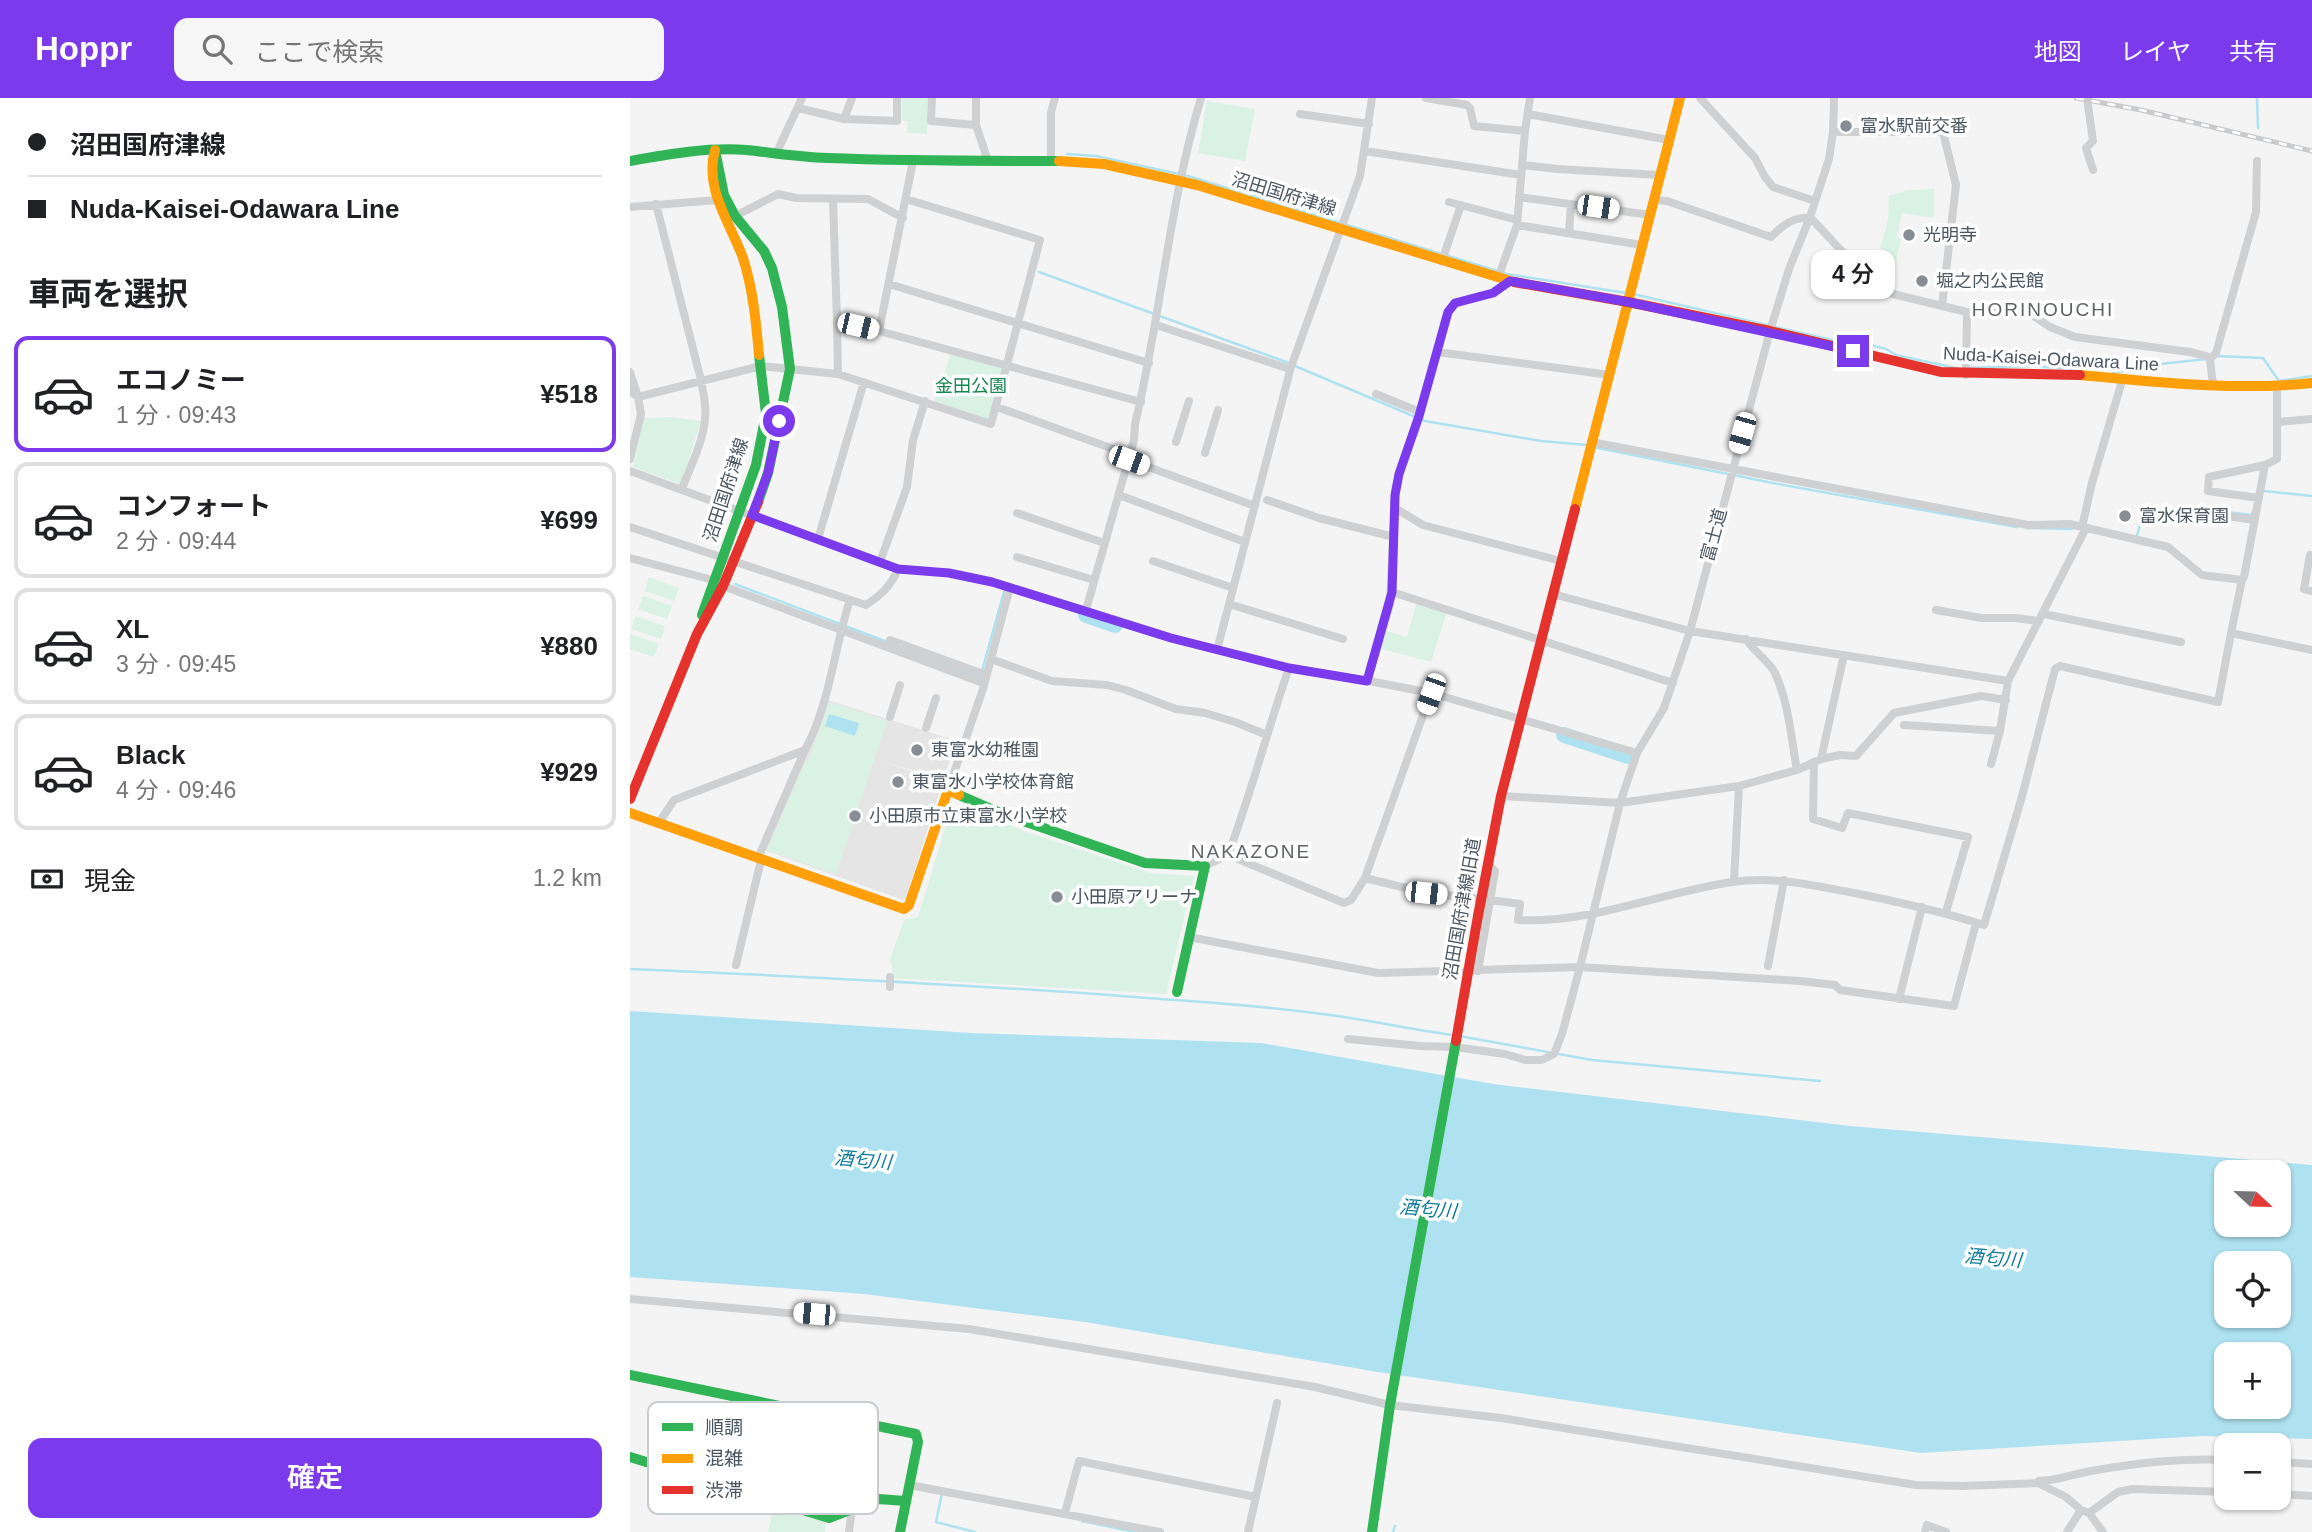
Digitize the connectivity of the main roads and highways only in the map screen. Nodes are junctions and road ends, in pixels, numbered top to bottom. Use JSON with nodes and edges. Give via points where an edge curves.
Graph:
{"nodes":[{"id":1,"x":1680,"y":98,"type":"edge"},
{"id":2,"x":715,"y":150,"type":"junction"},
{"id":3,"x":630,"y":161,"type":"edge"},
{"id":4,"x":1628,"y":302,"type":"junction"},
{"id":5,"x":2312,"y":383,"type":"edge"},
{"id":6,"x":728,"y":559,"type":"junction"},
{"id":7,"x":630,"y":799,"type":"edge"},
{"id":8,"x":630,"y":813,"type":"edge"},
{"id":9,"x":1177,"y":992,"type":"dead end"},
{"id":10,"x":630,"y":1376,"type":"edge"},
{"id":11,"x":758,"y":1402,"type":"edge"},
{"id":12,"x":878,"y":1426,"type":"edge"},
{"id":13,"x":630,"y":1457,"type":"edge"},
{"id":14,"x":648,"y":1463,"type":"edge"},
{"id":15,"x":878,"y":1499,"type":"edge"},
{"id":16,"x":906,"y":1501,"type":"junction"},
{"id":17,"x":816,"y":1514,"type":"edge"},
{"id":18,"x":839,"y":1514,"type":"edge"},
{"id":19,"x":900,"y":1532,"type":"edge"},
{"id":20,"x":1372,"y":1532,"type":"edge"}],
"edges":[{"from":1,"to":4,"type":"main road"},
{"from":2,"to":3,"type":"main road"},
{"from":2,"to":4,"type":"main road","name":"沼田国府津線","via":[[913,162],[1104,164],[1182,181],[1504,279]]},
{"from":2,"to":6,"type":"main road","name":"沼田国府津線","via":[[712,185],[743,259],[753,299],[766,414]]},
{"from":2,"to":6,"type":"main road","name":"沼田国府津線","via":[[724,195],[772,268],[790,369],[768,473]]},
{"from":4,"to":5,"type":"main road","name":"Nuda-Kaisei-Odawara Line","via":[[1771,327],[1966,375],[2047,373],[2277,388]]},
{"from":4,"to":20,"type":"main road","name":"沼田国府津線旧道","bridge":true,"via":[[1487,863],[1486,899],[1478,916],[1393,1387]]},
{"from":6,"to":7,"type":"main road","name":"沼田国府津線","via":[[723,585],[697,635]]},
{"from":8,"to":9,"type":"main road","via":[[904,909],[948,790],[1144,863],[1205,866]]},
{"from":10,"to":11,"type":"main road"},
{"from":12,"to":16,"type":"main road","via":[[916,1434]]},
{"from":13,"to":14,"type":"main road"},
{"from":15,"to":16,"type":"main road"},
{"from":16,"to":19,"type":"main road"},
{"from":17,"to":18,"type":"main road","via":[[829,1518]]}]}
